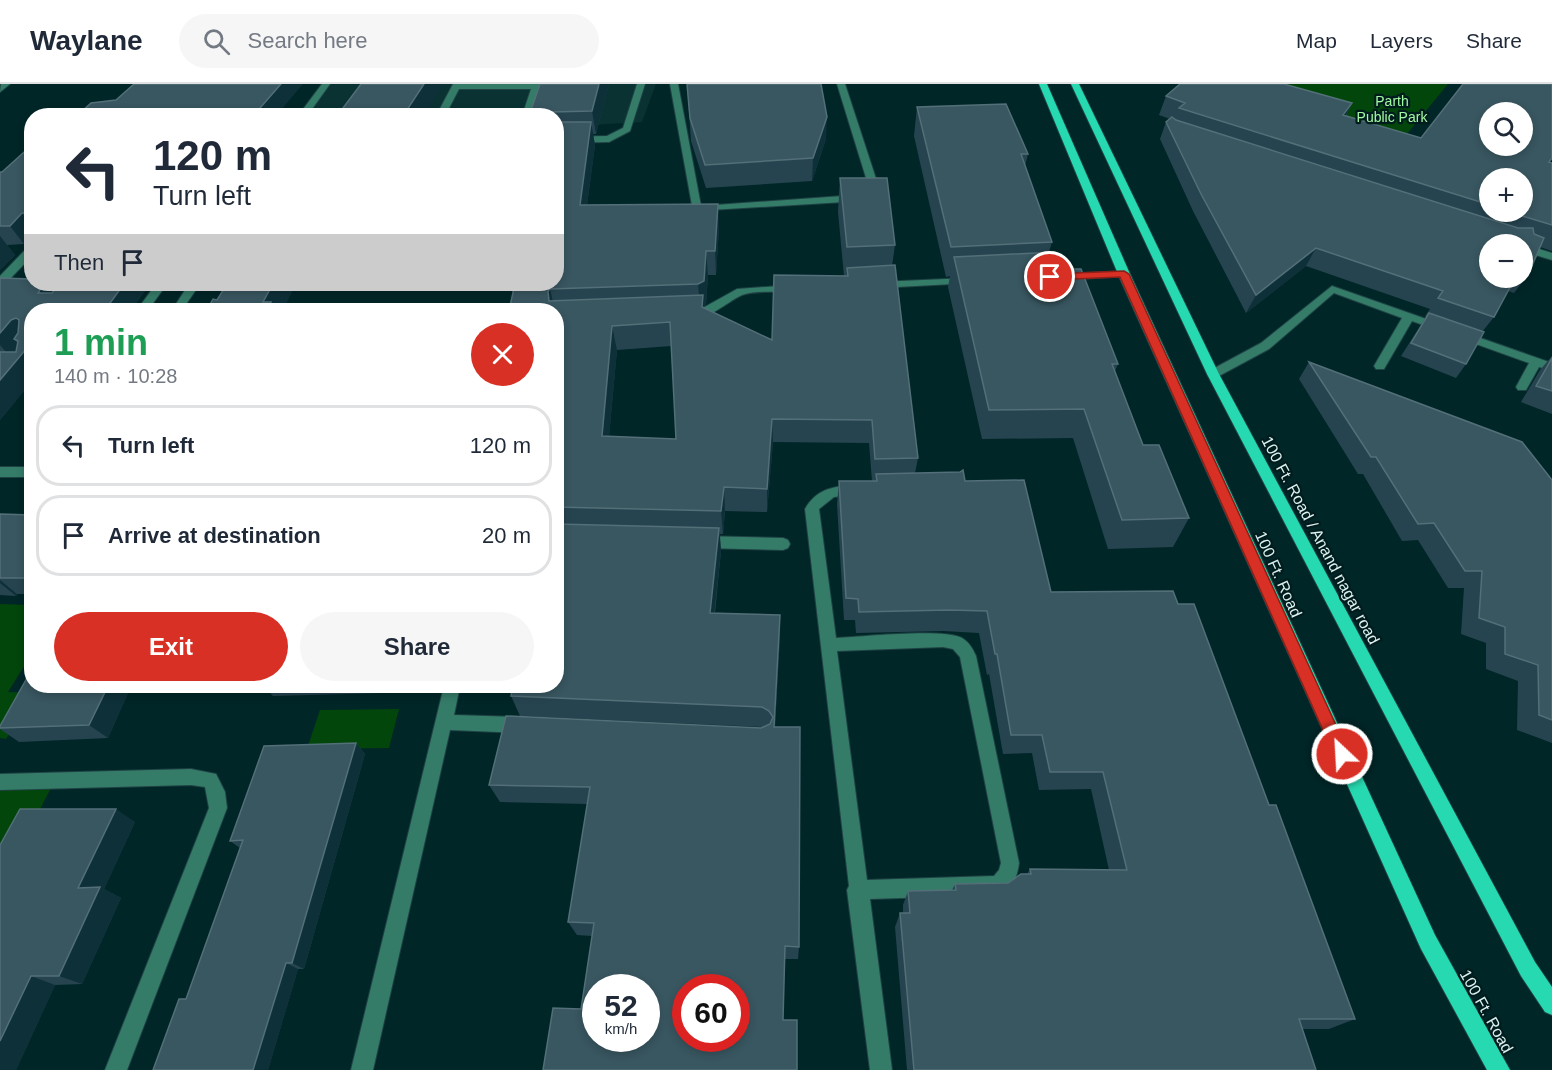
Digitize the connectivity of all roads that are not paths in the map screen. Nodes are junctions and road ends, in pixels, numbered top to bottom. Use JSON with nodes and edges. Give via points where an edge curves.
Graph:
{"nodes":[{"id":1,"x":6,"y":84,"type":"edge"},
{"id":2,"x":327,"y":84,"type":"edge"},
{"id":3,"x":641,"y":84,"type":"edge"},
{"id":4,"x":674,"y":84,"type":"edge"},
{"id":5,"x":841,"y":84,"type":"edge"},
{"id":6,"x":1043,"y":84,"type":"edge"},
{"id":7,"x":1075,"y":84,"type":"edge"},
{"id":8,"x":456,"y":85,"type":"edge"},
{"id":9,"x":537,"y":85,"type":"edge"},
{"id":10,"x":0,"y":89,"type":"edge"},
{"id":11,"x":308,"y":108,"type":"edge"},
{"id":12,"x":444,"y":108,"type":"edge"},
{"id":13,"x":529,"y":108,"type":"edge"},
{"id":14,"x":564,"y":140,"type":"edge"},
{"id":15,"x":14,"y":250,"type":"edge"},
{"id":16,"x":24,"y":250,"type":"edge"},
{"id":17,"x":1533,"y":251,"type":"edge"},
{"id":18,"x":24,"y":257,"type":"edge"},
{"id":19,"x":1552,"y":257,"type":"edge"},
{"id":20,"x":1124,"y":274,"type":"junction"},
{"id":21,"x":1050,"y":277,"type":"edge"},
{"id":22,"x":978,"y":280,"type":"edge"},
{"id":23,"x":0,"y":283,"type":"edge"},
{"id":24,"x":860,"y":285,"type":"edge"},
{"id":25,"x":801,"y":288,"type":"edge"},
{"id":26,"x":680,"y":314,"type":"edge"},
{"id":27,"x":1409,"y":316,"type":"junction"},
{"id":28,"x":1536,"y":361,"type":"junction"},
{"id":29,"x":1380,"y":366,"type":"dead end"},
{"id":30,"x":1552,"y":367,"type":"edge"},
{"id":31,"x":1213,"y":374,"type":"junction"},
{"id":32,"x":1522,"y":387,"type":"dead end"},
{"id":33,"x":0,"y":472,"type":"edge"},
{"id":34,"x":24,"y":472,"type":"edge"},
{"id":35,"x":871,"y":490,"type":"edge"},
{"id":36,"x":687,"y":541,"type":"edge"},
{"id":37,"x":783,"y":544,"type":"dead end"},
{"id":38,"x":827,"y":645,"type":"junction"},
{"id":39,"x":450,"y":693,"type":"edge"},
{"id":40,"x":443,"y":722,"type":"junction"},
{"id":41,"x":533,"y":726,"type":"edge"},
{"id":42,"x":0,"y":782,"type":"edge"},
{"id":43,"x":857,"y":890,"type":"junction"},
{"id":44,"x":1552,"y":1005,"type":"edge"},
{"id":45,"x":116,"y":1070,"type":"edge"},
{"id":46,"x":362,"y":1070,"type":"edge"},
{"id":47,"x":881,"y":1070,"type":"edge"},
{"id":48,"x":1499,"y":1070,"type":"edge"}],
"edges":[{"from":1,"to":10,"type":"street"},
{"from":2,"to":11,"type":"street"},
{"from":3,"to":14,"type":"street","via":[[627,129],[609,140]]},
{"from":4,"to":5,"type":"street","via":[[696,209],[877,197]]},
{"from":6,"to":20,"type":"main road","name":"100 Ft. Road"},
{"from":7,"to":31,"type":"main road","name":"100 Ft. Road / Anand nagar road"},
{"from":8,"to":9,"type":"street"},
{"from":8,"to":12,"type":"street"},
{"from":9,"to":13,"type":"street"},
{"from":15,"to":16,"type":"street"},
{"from":17,"to":19,"type":"street"},
{"from":18,"to":23,"type":"street"},
{"from":20,"to":21,"type":"street"},
{"from":20,"to":48,"type":"main road","name":"100 Ft. Road","via":[[1428,942]]},
{"from":22,"to":24,"type":"street"},
{"from":25,"to":26,"type":"street","via":[[741,291],[703,313]]},
{"from":27,"to":28,"type":"street"},
{"from":27,"to":29,"type":"street"},
{"from":27,"to":31,"type":"street","via":[[1332,289],[1265,346]]},
{"from":28,"to":30,"type":"street"},
{"from":28,"to":32,"type":"street"},
{"from":31,"to":44,"type":"main road","name":"100 Ft. Road / Anand nagar road","via":[[1528,969]]},
{"from":33,"to":34,"type":"street"},
{"from":35,"to":38,"type":"street","via":[[824,494],[812,509]]},
{"from":36,"to":37,"type":"street"},
{"from":38,"to":43,"type":"street"},
{"from":38,"to":43,"type":"street","via":[[943,640],[956,641],[963,647],[1010,863],[1008,875],[998,885]]},
{"from":39,"to":40,"type":"street"},
{"from":40,"to":41,"type":"street"},
{"from":40,"to":46,"type":"street"},
{"from":42,"to":45,"type":"street","via":[[191,777],[210,780],[216,792],[218,808]]},
{"from":43,"to":47,"type":"street"}]}
